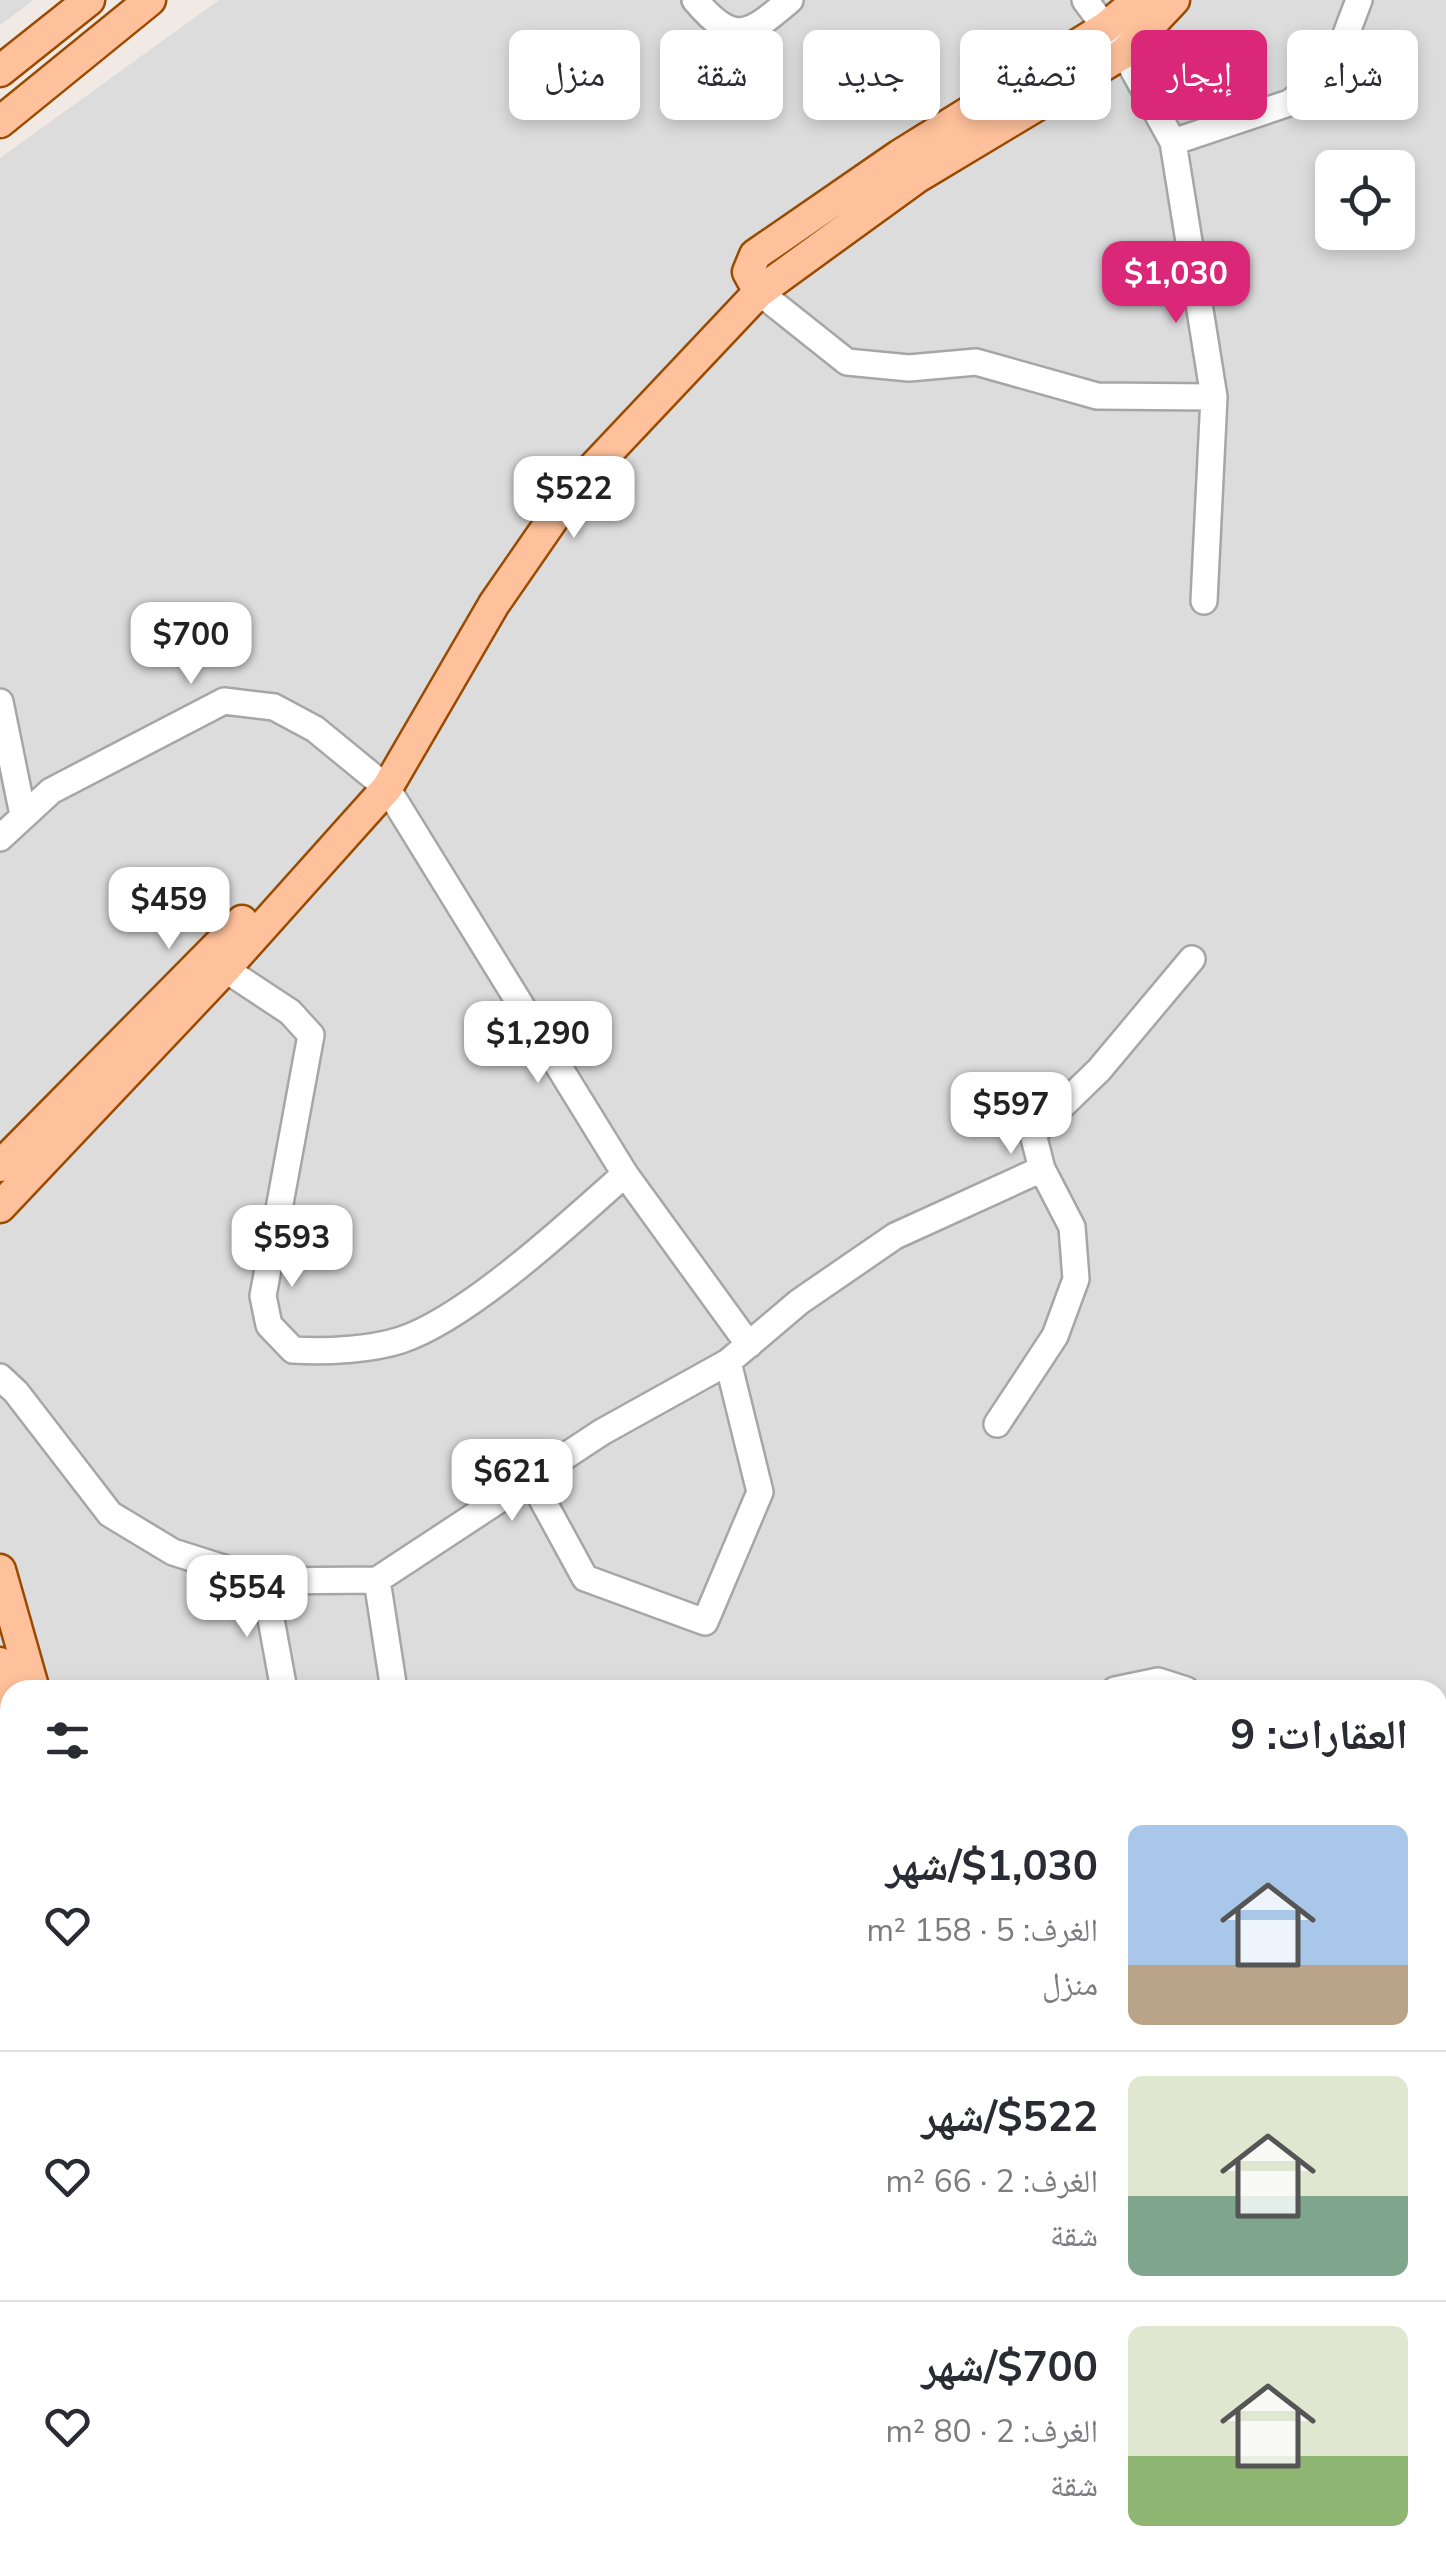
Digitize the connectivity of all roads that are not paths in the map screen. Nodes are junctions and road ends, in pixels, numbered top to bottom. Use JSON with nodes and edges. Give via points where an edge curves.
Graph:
{"nodes":[{"id":1,"x":88,"y":0,"type":"edge"},
{"id":2,"x":150,"y":0,"type":"edge"},
{"id":3,"x":695,"y":0,"type":"edge"},
{"id":4,"x":790,"y":0,"type":"edge"},
{"id":5,"x":1085,"y":0,"type":"edge"},
{"id":6,"x":1138,"y":0,"type":"edge"},
{"id":7,"x":1174,"y":0,"type":"edge"},
{"id":8,"x":1359,"y":0,"type":"edge"},
{"id":9,"x":1106,"y":27,"type":"junction"},
{"id":10,"x":1124,"y":52,"type":"junction"},
{"id":11,"x":0,"y":71,"type":"edge"},
{"id":12,"x":0,"y":122,"type":"edge"},
{"id":13,"x":1173,"y":142,"type":"junction"},
{"id":14,"x":759,"y":292,"type":"junction"},
{"id":15,"x":1214,"y":396,"type":"junction"},
{"id":16,"x":1204,"y":600,"type":"dead end"},
{"id":17,"x":0,"y":702,"type":"edge"},
{"id":18,"x":384,"y":784,"type":"junction"},
{"id":19,"x":23,"y":815,"type":"junction"},
{"id":20,"x":0,"y":838,"type":"edge"},
{"id":21,"x":1192,"y":959,"type":"dead end"},
{"id":22,"x":225,"y":969,"type":"junction"},
{"id":23,"x":0,"y":1166,"type":"edge"},
{"id":24,"x":1042,"y":1169,"type":"junction"},
{"id":25,"x":625,"y":1174,"type":"junction"},
{"id":26,"x":0,"y":1207,"type":"edge"},
{"id":27,"x":749,"y":1345,"type":"junction"},
{"id":28,"x":728,"y":1362,"type":"junction"},
{"id":29,"x":0,"y":1377,"type":"edge"},
{"id":30,"x":998,"y":1424,"type":"dead end"},
{"id":31,"x":531,"y":1478,"type":"junction"},
{"id":32,"x":0,"y":1570,"type":"edge"},
{"id":33,"x":377,"y":1580,"type":"junction"},
{"id":34,"x":264,"y":1581,"type":"junction"},
{"id":35,"x":31,"y":1680,"type":"edge"},
{"id":36,"x":282,"y":1680,"type":"edge"},
{"id":37,"x":392,"y":1680,"type":"edge"}],
"edges":[{"from":1,"to":11,"type":"main road"},
{"from":2,"to":12,"type":"main road"},
{"from":3,"to":4,"type":"street","via":[[716,25],[736,32],[756,29]]},
{"from":5,"to":9,"type":"street"},
{"from":6,"to":9,"type":"main road"},
{"from":7,"to":10,"type":"main road"},
{"from":8,"to":13,"type":"street","via":[[1331,74],[1289,103]]},
{"from":9,"to":10,"type":"street"},
{"from":9,"to":14,"type":"main road","via":[[755,255],[748,272]]},
{"from":10,"to":13,"type":"street"},
{"from":10,"to":14,"type":"main road","via":[[916,178]]},
{"from":13,"to":15,"type":"street"},
{"from":14,"to":15,"type":"street","via":[[847,362],[909,368],[976,362],[1098,396]]},
{"from":14,"to":18,"type":"main road","via":[[575,487]]},
{"from":15,"to":16,"type":"street"},
{"from":17,"to":19,"type":"street"},
{"from":18,"to":19,"type":"street","via":[[274,706],[224,701],[51,791]]},
{"from":18,"to":22,"type":"main road"},
{"from":18,"to":23,"type":"main road"},
{"from":18,"to":25,"type":"street"},
{"from":19,"to":20,"type":"street"},
{"from":21,"to":24,"type":"street","via":[[1098,1070],[1033,1134]]},
{"from":22,"to":25,"type":"street","via":[[290,1012],[311,1035],[263,1296],[268,1325],[293,1350],[400,1340],[438,1322],[548,1242]]},
{"from":22,"to":26,"type":"main road"},
{"from":24,"to":27,"type":"street","via":[[895,1236],[798,1302]]},
{"from":24,"to":30,"type":"street","via":[[1072,1227],[1076,1279],[1055,1336]]},
{"from":25,"to":27,"type":"street"},
{"from":27,"to":28,"type":"street"},
{"from":28,"to":31,"type":"street"},
{"from":28,"to":31,"type":"street","via":[[760,1492],[704,1622],[585,1578]]},
{"from":29,"to":34,"type":"street","via":[[110,1514],[173,1552]]},
{"from":31,"to":33,"type":"street"},
{"from":32,"to":35,"type":"main road"},
{"from":33,"to":34,"type":"street"},
{"from":33,"to":37,"type":"street"},
{"from":34,"to":36,"type":"street"}]}
